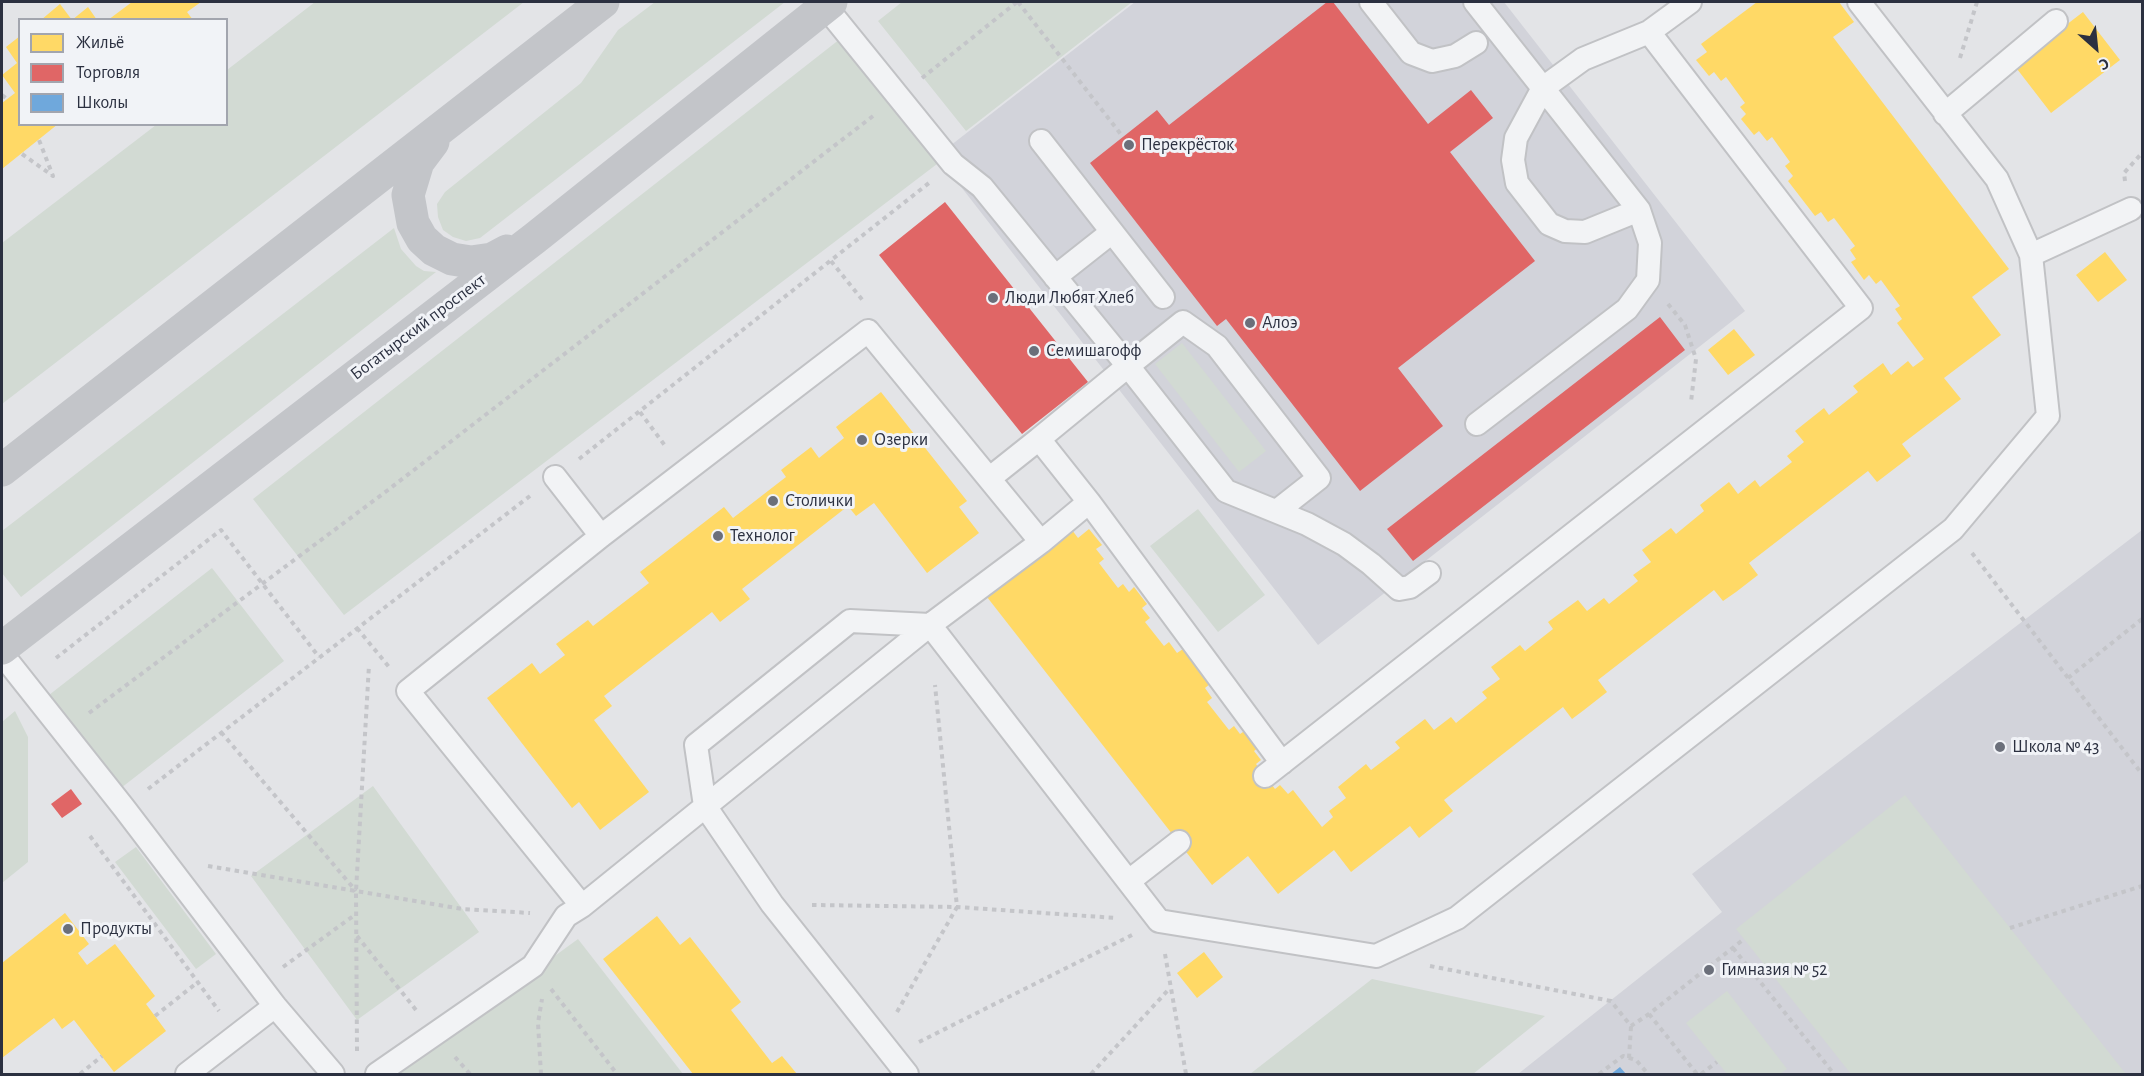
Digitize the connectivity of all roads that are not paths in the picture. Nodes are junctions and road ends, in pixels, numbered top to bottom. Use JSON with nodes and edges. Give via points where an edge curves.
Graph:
{"nodes":[{"id":1,"x":603,"y":2,"type":"edge"},
{"id":2,"x":1371,"y":2,"type":"edge"},
{"id":3,"x":1475,"y":2,"type":"edge"},
{"id":4,"x":1690,"y":2,"type":"edge"},
{"id":5,"x":1859,"y":2,"type":"edge"},
{"id":6,"x":828,"y":4,"type":"edge"},
{"id":7,"x":2056,"y":21,"type":"dead end"},
{"id":8,"x":1649,"y":32,"type":"junction"},
{"id":9,"x":1476,"y":43,"type":"dead end"},
{"id":10,"x":1543,"y":88,"type":"junction"},
{"id":11,"x":1944,"y":114,"type":"junction"},
{"id":12,"x":444,"y":126,"type":"junction"},
{"id":13,"x":1041,"y":141,"type":"dead end"},
{"id":14,"x":2131,"y":208,"type":"dead end"},
{"id":15,"x":1639,"y":210,"type":"junction"},
{"id":16,"x":1112,"y":232,"type":"junction"},
{"id":17,"x":535,"y":238,"type":"junction"},
{"id":18,"x":2031,"y":255,"type":"junction"},
{"id":19,"x":1055,"y":277,"type":"junction"},
{"id":20,"x":1163,"y":297,"type":"dead end"},
{"id":21,"x":1128,"y":366,"type":"junction"},
{"id":22,"x":1477,"y":424,"type":"dead end"},
{"id":23,"x":1039,"y":439,"type":"junction"},
{"id":24,"x":2,"y":470,"type":"edge"},
{"id":25,"x":555,"y":477,"type":"dead end"},
{"id":26,"x":990,"y":478,"type":"junction"},
{"id":27,"x":1089,"y":502,"type":"junction"},
{"id":28,"x":1277,"y":511,"type":"junction"},
{"id":29,"x":602,"y":536,"type":"junction"},
{"id":30,"x":1041,"y":542,"type":"junction"},
{"id":31,"x":1429,"y":573,"type":"dead end"},
{"id":32,"x":930,"y":625,"type":"junction"},
{"id":33,"x":2,"y":648,"type":"edge"},
{"id":34,"x":2,"y":654,"type":"edge"},
{"id":35,"x":705,"y":806,"type":"junction"},
{"id":36,"x":1179,"y":842,"type":"dead end"},
{"id":37,"x":1129,"y":881,"type":"junction"},
{"id":38,"x":574,"y":911,"type":"junction"},
{"id":39,"x":275,"y":1006,"type":"junction"},
{"id":40,"x":187,"y":1074,"type":"edge"},
{"id":41,"x":333,"y":1074,"type":"edge"},
{"id":42,"x":377,"y":1074,"type":"edge"},
{"id":43,"x":907,"y":1074,"type":"edge"}],
"edges":[{"from":1,"to":12,"type":"main road"},
{"from":2,"to":9,"type":"lane","via":[[1411,53],[1421,57],[1432,61],[1455,56]]},
{"from":3,"to":10,"type":"lane"},
{"from":4,"to":8,"type":"lane"},
{"from":5,"to":11,"type":"lane"},
{"from":6,"to":17,"type":"main road","name":"Богатырский проспект"},
{"from":6,"to":19,"type":"lane","via":[[953,164],[982,187]]},
{"from":7,"to":11,"type":"lane"},
{"from":8,"to":10,"type":"lane","via":[[1583,59]]},
{"from":8,"to":27,"type":"lane","via":[[1861,308],[1273,769]]},
{"from":10,"to":15,"type":"lane"},
{"from":10,"to":15,"type":"lane","via":[[1516,138],[1513,159],[1517,183],[1523,192],[1549,224],[1565,231],[1585,232]]},
{"from":11,"to":18,"type":"lane","via":[[1997,179]]},
{"from":12,"to":17,"type":"main road","via":[[418,162],[408,195],[413,223],[422,239],[452,259],[471,262],[492,259]]},
{"from":12,"to":24,"type":"main road"},
{"from":13,"to":16,"type":"lane"},
{"from":14,"to":18,"type":"lane"},
{"from":15,"to":22,"type":"lane","via":[[1650,243],[1648,280],[1627,309]]},
{"from":16,"to":19,"type":"lane"},
{"from":16,"to":20,"type":"lane"},
{"from":17,"to":33,"type":"main road","name":"Богатырский проспект"},
{"from":18,"to":37,"type":"lane","via":[[2048,416],[1953,529],[1457,918],[1376,956],[1159,921]]},
{"from":19,"to":21,"type":"lane"},
{"from":21,"to":23,"type":"lane"},
{"from":21,"to":28,"type":"lane","via":[[1226,490]]},
{"from":21,"to":28,"type":"lane","via":[[1183,322],[1217,346],[1319,478]]},
{"from":23,"to":26,"type":"lane"},
{"from":23,"to":27,"type":"lane"},
{"from":25,"to":29,"type":"lane"},
{"from":26,"to":29,"type":"lane","via":[[867,331]]},
{"from":26,"to":30,"type":"lane"},
{"from":27,"to":30,"type":"lane"},
{"from":28,"to":31,"type":"lane","via":[[1344,544],[1399,589],[1410,588]]},
{"from":29,"to":38,"type":"lane","via":[[408,691]]},
{"from":30,"to":32,"type":"lane"},
{"from":32,"to":35,"type":"lane"},
{"from":32,"to":35,"type":"lane","via":[[850,621],[805,657],[696,745]]},
{"from":32,"to":37,"type":"lane"},
{"from":34,"to":39,"type":"lane"},
{"from":35,"to":38,"type":"lane"},
{"from":35,"to":43,"type":"lane","via":[[772,904]]},
{"from":36,"to":37,"type":"lane"},
{"from":38,"to":42,"type":"lane","via":[[539,973],[435,1034]]},
{"from":39,"to":40,"type":"lane"},
{"from":39,"to":41,"type":"lane"}]}
